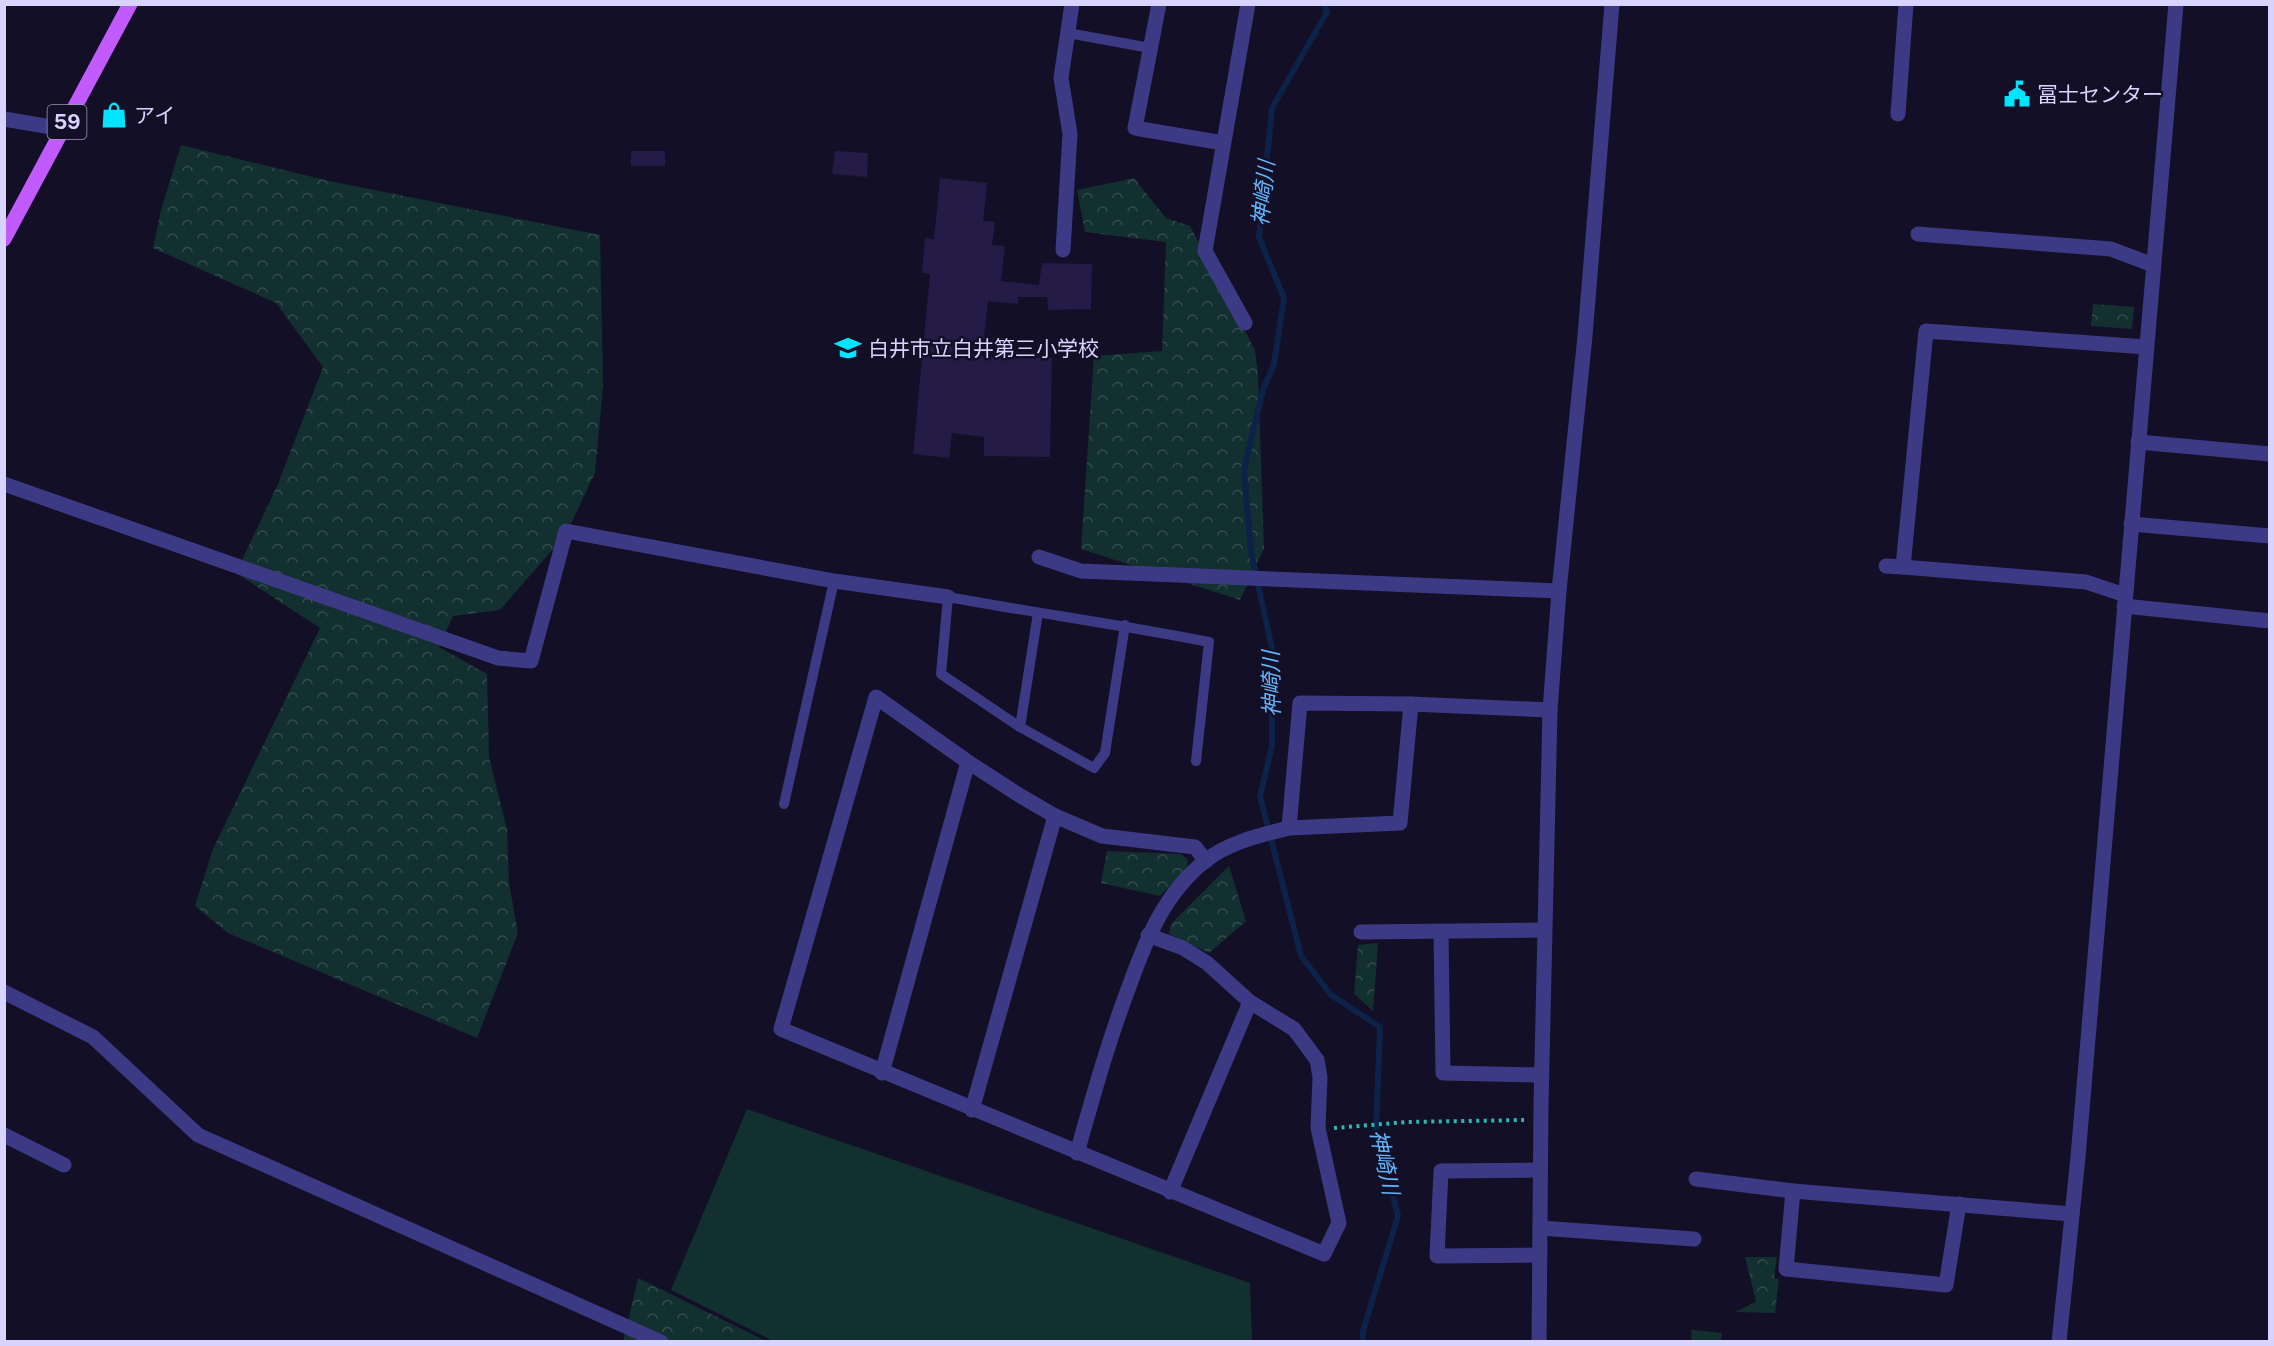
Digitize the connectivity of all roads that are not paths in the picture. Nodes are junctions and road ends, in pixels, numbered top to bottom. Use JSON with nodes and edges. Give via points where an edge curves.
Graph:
{"nodes":[{"id":1,"x":130,"y":4,"type":"edge"},
{"id":2,"x":1072,"y":4,"type":"edge"},
{"id":3,"x":1159,"y":4,"type":"edge"},
{"id":4,"x":1248,"y":4,"type":"edge"},
{"id":5,"x":1612,"y":4,"type":"edge"},
{"id":6,"x":1906,"y":4,"type":"edge"},
{"id":7,"x":2176,"y":4,"type":"edge"},
{"id":8,"x":1068,"y":33,"type":"junction"},
{"id":9,"x":1150,"y":48,"type":"junction"},
{"id":10,"x":1898,"y":114,"type":"dead end"},
{"id":11,"x":4,"y":118,"type":"edge"},
{"id":12,"x":63,"y":129,"type":"junction"},
{"id":13,"x":1222,"y":143,"type":"junction"},
{"id":14,"x":1918,"y":234,"type":"dead end"},
{"id":15,"x":4,"y":239,"type":"edge"},
{"id":16,"x":1064,"y":250,"type":"dead end"},
{"id":17,"x":2153,"y":265,"type":"junction"},
{"id":18,"x":1245,"y":322,"type":"dead end"},
{"id":19,"x":2146,"y":347,"type":"junction"},
{"id":20,"x":2138,"y":442,"type":"junction"},
{"id":21,"x":2270,"y":454,"type":"edge"},
{"id":22,"x":4,"y":484,"type":"edge"},
{"id":23,"x":2132,"y":524,"type":"junction"},
{"id":24,"x":2270,"y":536,"type":"edge"},
{"id":25,"x":1039,"y":557,"type":"dead end"},
{"id":26,"x":1886,"y":566,"type":"dead end"},
{"id":27,"x":1903,"y":567,"type":"junction"},
{"id":28,"x":834,"y":581,"type":"junction"},
{"id":29,"x":1559,"y":591,"type":"junction"},
{"id":30,"x":948,"y":597,"type":"junction"},
{"id":31,"x":2125,"y":601,"type":"junction"},
{"id":32,"x":1038,"y":614,"type":"junction"},
{"id":33,"x":2270,"y":621,"type":"edge"},
{"id":34,"x":1125,"y":625,"type":"junction"},
{"id":35,"x":1411,"y":704,"type":"junction"},
{"id":36,"x":1550,"y":710,"type":"junction"},
{"id":37,"x":1020,"y":727,"type":"junction"},
{"id":38,"x":1196,"y":761,"type":"dead end"},
{"id":39,"x":968,"y":762,"type":"junction"},
{"id":40,"x":784,"y":804,"type":"dead end"},
{"id":41,"x":1055,"y":816,"type":"junction"},
{"id":42,"x":1289,"y":828,"type":"junction"},
{"id":43,"x":1206,"y":861,"type":"junction"},
{"id":44,"x":1544,"y":930,"type":"junction"},
{"id":45,"x":1441,"y":931,"type":"junction"},
{"id":46,"x":1361,"y":932,"type":"dead end"},
{"id":47,"x":1148,"y":935,"type":"junction"},
{"id":48,"x":4,"y":992,"type":"edge"},
{"id":49,"x":1250,"y":1002,"type":"junction"},
{"id":50,"x":882,"y":1073,"type":"junction"},
{"id":51,"x":1541,"y":1075,"type":"junction"},
{"id":52,"x":972,"y":1110,"type":"junction"},
{"id":53,"x":4,"y":1135,"type":"edge"},
{"id":54,"x":1077,"y":1153,"type":"junction"},
{"id":55,"x":64,"y":1165,"type":"dead end"},
{"id":56,"x":1540,"y":1170,"type":"junction"},
{"id":57,"x":1696,"y":1179,"type":"dead end"},
{"id":58,"x":1794,"y":1191,"type":"junction"},
{"id":59,"x":1170,"y":1192,"type":"junction"},
{"id":60,"x":1959,"y":1204,"type":"junction"},
{"id":61,"x":2072,"y":1214,"type":"junction"},
{"id":62,"x":1540,"y":1228,"type":"junction"},
{"id":63,"x":1694,"y":1239,"type":"dead end"},
{"id":64,"x":1540,"y":1255,"type":"junction"},
{"id":65,"x":661,"y":1341,"type":"edge"},
{"id":66,"x":1539,"y":1341,"type":"edge"},
{"id":67,"x":2059,"y":1341,"type":"edge"}],
"edges":[{"from":1,"to":12,"type":"main road","number":"59"},
{"from":2,"to":8,"type":"street"},
{"from":3,"to":9,"type":"street"},
{"from":4,"to":13,"type":"street"},
{"from":5,"to":29,"type":"street"},
{"from":6,"to":10,"type":"street"},
{"from":7,"to":17,"type":"street"},
{"from":8,"to":9,"type":"lane"},
{"from":8,"to":16,"type":"street","via":[[1061,78],[1070,134]]},
{"from":9,"to":13,"type":"street","via":[[1135,128]]},
{"from":11,"to":12,"type":"street"},
{"from":12,"to":15,"type":"main road","number":"59"},
{"from":13,"to":18,"type":"street","via":[[1205,251]]},
{"from":14,"to":17,"type":"street","via":[[2111,249]]},
{"from":17,"to":19,"type":"street"},
{"from":19,"to":20,"type":"street"},
{"from":19,"to":27,"type":"street","via":[[1926,332]]},
{"from":20,"to":21,"type":"street"},
{"from":20,"to":23,"type":"street"},
{"from":22,"to":28,"type":"street","via":[[498,658],[531,661],[566,531]]},
{"from":23,"to":24,"type":"street"},
{"from":23,"to":31,"type":"street"},
{"from":25,"to":29,"type":"street","via":[[1081,571]]},
{"from":26,"to":27,"type":"street"},
{"from":27,"to":31,"type":"street","via":[[2086,582]]},
{"from":28,"to":30,"type":"street"},
{"from":28,"to":40,"type":"lane"},
{"from":29,"to":36,"type":"street"},
{"from":30,"to":32,"type":"lane"},
{"from":30,"to":37,"type":"lane","via":[[941,674]]},
{"from":31,"to":33,"type":"street"},
{"from":31,"to":61,"type":"street"},
{"from":32,"to":34,"type":"lane"},
{"from":32,"to":37,"type":"lane"},
{"from":34,"to":37,"type":"lane","via":[[1105,753],[1094,768]]},
{"from":34,"to":38,"type":"lane","via":[[1209,642]]},
{"from":35,"to":36,"type":"street"},
{"from":35,"to":42,"type":"street","via":[[1400,823]]},
{"from":35,"to":42,"type":"street","via":[[1300,703]]},
{"from":36,"to":44,"type":"street"},
{"from":39,"to":41,"type":"street"},
{"from":39,"to":50,"type":"street"},
{"from":39,"to":50,"type":"street","via":[[876,697],[781,1029]]},
{"from":41,"to":43,"type":"street","via":[[1102,836],[1195,847]]},
{"from":41,"to":52,"type":"street"},
{"from":42,"to":43,"type":"street","via":[[1247,839]]},
{"from":43,"to":47,"type":"street","via":[[1169,898]]},
{"from":44,"to":45,"type":"street"},
{"from":44,"to":51,"type":"street"},
{"from":45,"to":46,"type":"street"},
{"from":45,"to":51,"type":"street","via":[[1443,1074]]},
{"from":47,"to":49,"type":"street","via":[[1183,948],[1207,963]]},
{"from":47,"to":54,"type":"street","via":[[1112,1032]]},
{"from":48,"to":65,"type":"street","via":[[93,1037],[198,1135]]},
{"from":49,"to":59,"type":"street"},
{"from":49,"to":59,"type":"street","via":[[1294,1029],[1317,1060],[1318,1128],[1339,1223],[1324,1254]]},
{"from":50,"to":52,"type":"street"},
{"from":51,"to":56,"type":"street"},
{"from":52,"to":54,"type":"street"},
{"from":53,"to":55,"type":"street"},
{"from":54,"to":59,"type":"street"},
{"from":56,"to":62,"type":"street"},
{"from":56,"to":64,"type":"street","via":[[1441,1171],[1437,1256]]},
{"from":57,"to":58,"type":"street"},
{"from":58,"to":60,"type":"street"},
{"from":58,"to":60,"type":"street","via":[[1786,1269],[1946,1285]]},
{"from":60,"to":61,"type":"street"},
{"from":61,"to":67,"type":"street"},
{"from":62,"to":63,"type":"street"},
{"from":62,"to":64,"type":"street"},
{"from":64,"to":66,"type":"street"}]}
